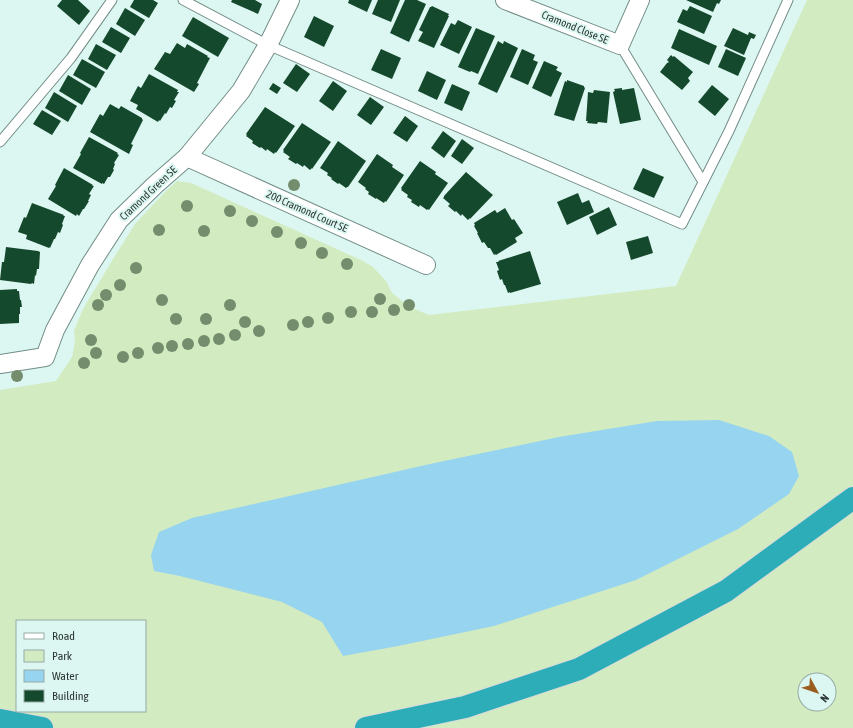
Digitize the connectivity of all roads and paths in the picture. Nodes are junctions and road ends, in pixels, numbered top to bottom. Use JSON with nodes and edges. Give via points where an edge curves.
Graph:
{"nodes":[{"id":1,"x":112,"y":0,"type":"edge"},
{"id":2,"x":183,"y":0,"type":"edge"},
{"id":3,"x":290,"y":0,"type":"edge"},
{"id":4,"x":506,"y":0,"type":"edge"},
{"id":5,"x":640,"y":0,"type":"edge"},
{"id":6,"x":788,"y":0,"type":"edge"},
{"id":7,"x":268,"y":45,"type":"junction"},
{"id":8,"x":620,"y":45,"type":"junction"},
{"id":9,"x":0,"y":142,"type":"edge"},
{"id":10,"x":187,"y":157,"type":"junction"},
{"id":11,"x":703,"y":182,"type":"junction"},
{"id":12,"x":426,"y":265,"type":"dead end"},
{"id":13,"x":0,"y":364,"type":"edge"},
{"id":14,"x":853,"y":498,"type":"edge"},
{"id":15,"x":0,"y":720,"type":"edge"},
{"id":16,"x":42,"y":728,"type":"edge"},
{"id":17,"x":366,"y":728,"type":"edge"}],
"edges":[{"from":1,"to":9,"type":"lane","via":[[71,58]]},
{"from":2,"to":7,"type":"lane"},
{"from":3,"to":7,"type":"street","name":"Cramond Green SE"},
{"from":4,"to":8,"type":"street","name":"Cramond Close SE"},
{"from":5,"to":8,"type":"street","name":"Cramond Close SE"},
{"from":6,"to":11,"type":"lane"},
{"from":7,"to":10,"type":"street","name":"Cramond Green SE","via":[[241,91]]},
{"from":7,"to":11,"type":"lane","via":[[682,224]]},
{"from":8,"to":11,"type":"lane"},
{"from":10,"to":12,"type":"street","name":"200 Cramond Court SE"},
{"from":10,"to":13,"type":"street","name":"Cramond Green SE","via":[[119,220],[90,265],[55,330],[45,357]]},
{"from":14,"to":17,"type":"highway","via":[[726,591],[579,670],[465,707]]},
{"from":15,"to":16,"type":"highway"}]}
